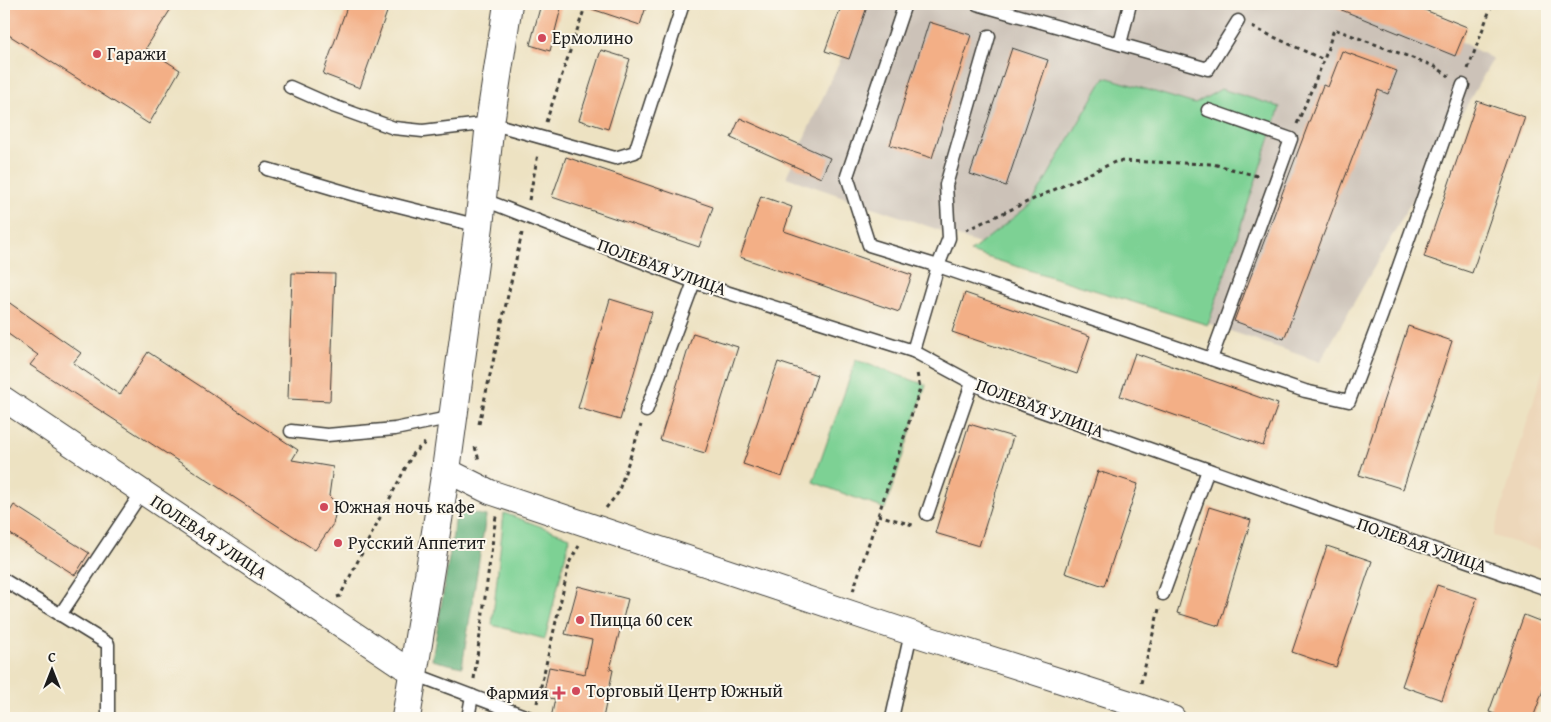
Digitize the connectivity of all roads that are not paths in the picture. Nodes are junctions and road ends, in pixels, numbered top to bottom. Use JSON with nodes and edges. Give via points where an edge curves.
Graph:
{"nodes":[{"id":1,"x":508,"y":4,"type":"edge"},
{"id":2,"x":683,"y":4,"type":"edge"},
{"id":3,"x":905,"y":4,"type":"edge"},
{"id":4,"x":977,"y":4,"type":"edge"},
{"id":5,"x":1130,"y":4,"type":"edge"},
{"id":6,"x":1238,"y":21,"type":"road end"},
{"id":7,"x":989,"y":36,"type":"dead end"},
{"id":8,"x":1120,"y":44,"type":"junction"},
{"id":9,"x":1462,"y":85,"type":"road end"},
{"id":10,"x":290,"y":87,"type":"dead end"},
{"id":11,"x":1208,"y":110,"type":"dead end"},
{"id":12,"x":490,"y":123,"type":"junction"},
{"id":13,"x":267,"y":168,"type":"dead end"},
{"id":14,"x":482,"y":199,"type":"junction"},
{"id":15,"x":479,"y":226,"type":"junction"},
{"id":16,"x":938,"y":266,"type":"junction"},
{"id":17,"x":694,"y":282,"type":"junction"},
{"id":18,"x":913,"y":350,"type":"junction"},
{"id":19,"x":1211,"y":359,"type":"junction"},
{"id":20,"x":972,"y":383,"type":"junction"},
{"id":21,"x":4,"y":399,"type":"edge"},
{"id":22,"x":646,"y":411,"type":"road end"},
{"id":23,"x":453,"y":417,"type":"junction"},
{"id":24,"x":291,"y":432,"type":"dead end"},
{"id":25,"x":446,"y":470,"type":"junction"},
{"id":26,"x":1208,"y":470,"type":"junction"},
{"id":27,"x":142,"y":492,"type":"junction"},
{"id":28,"x":927,"y":514,"type":"road end"},
{"id":29,"x":4,"y":580,"type":"edge"},
{"id":30,"x":1547,"y":589,"type":"edge"},
{"id":31,"x":1163,"y":594,"type":"road end"},
{"id":32,"x":60,"y":615,"type":"junction"},
{"id":33,"x":911,"y":633,"type":"junction"},
{"id":34,"x":414,"y":674,"type":"junction"},
{"id":35,"x":472,"y":696,"type":"junction"},
{"id":36,"x":533,"y":714,"type":"edge"},
{"id":37,"x":108,"y":718,"type":"edge"},
{"id":38,"x":406,"y":718,"type":"edge"},
{"id":39,"x":468,"y":718,"type":"edge"},
{"id":40,"x":892,"y":718,"type":"edge"},
{"id":41,"x":1173,"y":718,"type":"edge"}],
"edges":[{"from":1,"to":12,"type":"main road"},
{"from":2,"to":12,"type":"lane","via":[[635,152],[614,158]]},
{"from":3,"to":16,"type":"lane","via":[[847,176],[869,245]]},
{"from":4,"to":8,"type":"lane"},
{"from":5,"to":8,"type":"lane"},
{"from":6,"to":8,"type":"lane","via":[[1208,69]]},
{"from":7,"to":16,"type":"lane","via":[[946,185],[949,238]]},
{"from":9,"to":19,"type":"lane","via":[[1349,401],[1305,391]]},
{"from":10,"to":12,"type":"lane","via":[[394,128],[423,131]]},
{"from":11,"to":19,"type":"lane","via":[[1291,139]]},
{"from":12,"to":14,"type":"main road"},
{"from":13,"to":15,"type":"lane","via":[[355,195]]},
{"from":14,"to":15,"type":"main road"},
{"from":14,"to":17,"type":"lane","name":"ПОЛЕВАЯ УЛИЦА"},
{"from":15,"to":23,"type":"main road"},
{"from":16,"to":18,"type":"lane"},
{"from":16,"to":19,"type":"lane"},
{"from":17,"to":18,"type":"lane","name":"ПОЛЕВАЯ УЛИЦА"},
{"from":17,"to":22,"type":"lane"},
{"from":18,"to":20,"type":"lane","name":"ПОЛЕВАЯ УЛИЦА"},
{"from":20,"to":26,"type":"lane","name":"ПОЛЕВАЯ УЛИЦА","via":[[993,394]]},
{"from":20,"to":28,"type":"lane"},
{"from":21,"to":27,"type":"street","name":"ПОЛЕВАЯ УЛИЦА"},
{"from":23,"to":24,"type":"lane","via":[[394,428],[327,435]]},
{"from":23,"to":25,"type":"main road"},
{"from":25,"to":33,"type":"street","via":[[490,492]]},
{"from":25,"to":34,"type":"main road"},
{"from":26,"to":30,"type":"lane","name":"ПОЛЕВАЯ УЛИЦА"},
{"from":26,"to":31,"type":"lane"},
{"from":27,"to":32,"type":"lane"},
{"from":27,"to":34,"type":"street","name":"ПОЛЕВАЯ УЛИЦА"},
{"from":29,"to":32,"type":"lane"},
{"from":32,"to":37,"type":"lane","via":[[108,644]]},
{"from":33,"to":40,"type":"lane"},
{"from":33,"to":41,"type":"street"},
{"from":34,"to":35,"type":"lane"},
{"from":34,"to":38,"type":"main road"},
{"from":35,"to":36,"type":"lane"},
{"from":35,"to":39,"type":"lane"}]}
